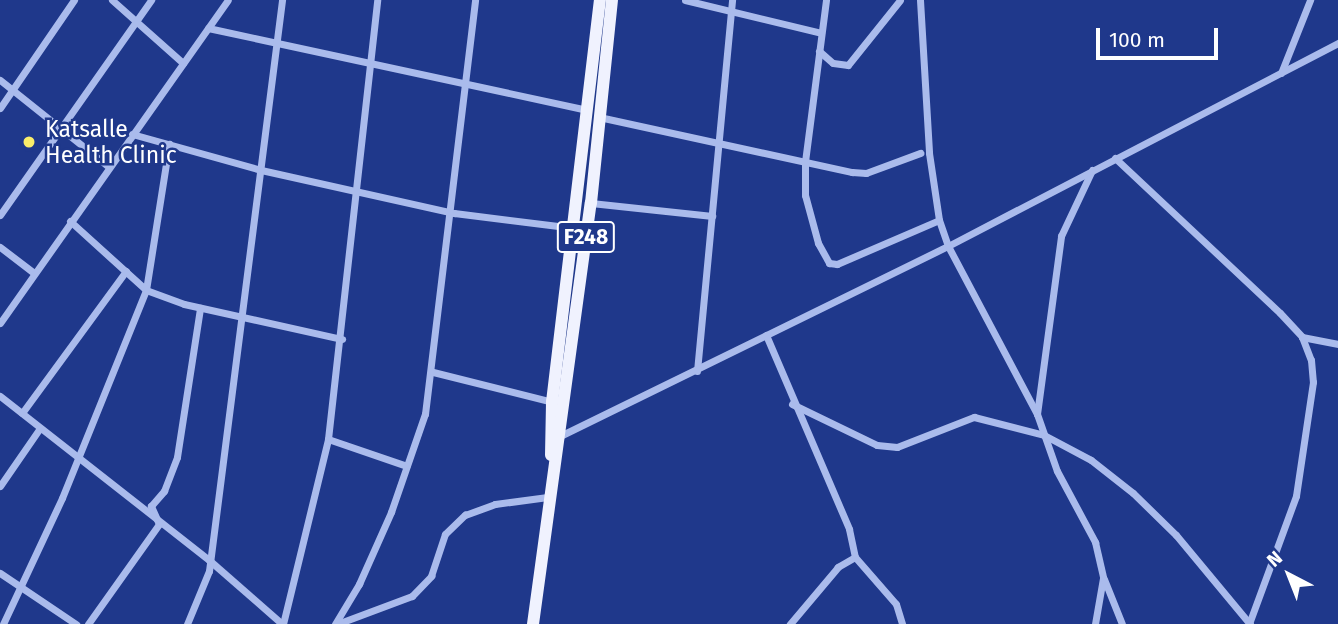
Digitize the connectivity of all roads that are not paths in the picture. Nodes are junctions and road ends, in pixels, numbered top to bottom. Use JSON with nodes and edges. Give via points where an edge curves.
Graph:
{"nodes":[{"id":1,"x":74,"y":0,"type":"edge"},
{"id":2,"x":112,"y":0,"type":"edge"},
{"id":3,"x":151,"y":0,"type":"edge"},
{"id":4,"x":228,"y":0,"type":"edge"},
{"id":5,"x":282,"y":0,"type":"edge"},
{"id":6,"x":377,"y":0,"type":"edge"},
{"id":7,"x":475,"y":0,"type":"edge"},
{"id":8,"x":600,"y":0,"type":"edge"},
{"id":9,"x":612,"y":0,"type":"edge"},
{"id":10,"x":685,"y":0,"type":"edge"},
{"id":11,"x":732,"y":0,"type":"edge"},
{"id":12,"x":826,"y":0,"type":"edge"},
{"id":13,"x":900,"y":0,"type":"edge"},
{"id":14,"x":920,"y":0,"type":"edge"},
{"id":15,"x":1310,"y":0,"type":"edge"},
{"id":16,"x":731,"y":13,"type":"junction"},
{"id":17,"x":136,"y":22,"type":"junction"},
{"id":18,"x":208,"y":28,"type":"junction"},
{"id":19,"x":821,"y":33,"type":"junction"},
{"id":20,"x":277,"y":42,"type":"junction"},
{"id":21,"x":1338,"y":43,"type":"edge"},
{"id":22,"x":819,"y":51,"type":"junction"},
{"id":23,"x":369,"y":61,"type":"junction"},
{"id":24,"x":183,"y":63,"type":"junction"},
{"id":25,"x":1281,"y":74,"type":"junction"},
{"id":26,"x":0,"y":80,"type":"edge"},
{"id":27,"x":468,"y":83,"type":"junction"},
{"id":28,"x":12,"y":90,"type":"junction"},
{"id":29,"x":0,"y":108,"type":"edge"},
{"id":30,"x":593,"y":113,"type":"junction"},
{"id":31,"x":61,"y":129,"type":"junction"},
{"id":32,"x":132,"y":134,"type":"junction"},
{"id":33,"x":169,"y":144,"type":"junction"},
{"id":34,"x":718,"y":145,"type":"junction"},
{"id":35,"x":920,"y":153,"type":"dead end"},
{"id":36,"x":1115,"y":158,"type":"junction"},
{"id":37,"x":805,"y":161,"type":"junction"},
{"id":38,"x":109,"y":167,"type":"junction"},
{"id":39,"x":261,"y":170,"type":"junction"},
{"id":40,"x":1092,"y":170,"type":"junction"},
{"id":41,"x":356,"y":191,"type":"junction"},
{"id":42,"x":591,"y":203,"type":"junction"},
{"id":43,"x":449,"y":212,"type":"junction"},
{"id":44,"x":0,"y":215,"type":"edge"},
{"id":45,"x":712,"y":216,"type":"junction"},
{"id":46,"x":939,"y":220,"type":"junction"},
{"id":47,"x":70,"y":221,"type":"junction"},
{"id":48,"x":574,"y":228,"type":"junction"},
{"id":49,"x":948,"y":246,"type":"junction"},
{"id":50,"x":0,"y":247,"type":"edge"},
{"id":51,"x":125,"y":271,"type":"junction"},
{"id":52,"x":34,"y":273,"type":"junction"},
{"id":53,"x":146,"y":290,"type":"junction"},
{"id":54,"x":200,"y":308,"type":"junction"},
{"id":55,"x":244,"y":317,"type":"junction"},
{"id":56,"x":0,"y":323,"type":"edge"},
{"id":57,"x":766,"y":335,"type":"junction"},
{"id":58,"x":1302,"y":337,"type":"junction"},
{"id":59,"x":342,"y":340,"type":"junction"},
{"id":60,"x":1338,"y":344,"type":"edge"},
{"id":61,"x":697,"y":371,"type":"junction"},
{"id":62,"x":433,"y":372,"type":"junction"},
{"id":63,"x":0,"y":396,"type":"edge"},
{"id":64,"x":552,"y":402,"type":"junction"},
{"id":65,"x":792,"y":404,"type":"junction"},
{"id":66,"x":22,"y":413,"type":"junction"},
{"id":67,"x":1037,"y":414,"type":"junction"},
{"id":68,"x":40,"y":428,"type":"junction"},
{"id":69,"x":1044,"y":435,"type":"junction"},
{"id":70,"x":561,"y":436,"type":"junction"},
{"id":71,"x":328,"y":439,"type":"junction"},
{"id":72,"x":78,"y":458,"type":"junction"},
{"id":73,"x":407,"y":466,"type":"junction"},
{"id":74,"x":551,"y":473,"type":"junction"},
{"id":75,"x":0,"y":486,"type":"edge"},
{"id":76,"x":548,"y":497,"type":"junction"},
{"id":77,"x":159,"y":524,"type":"junction"},
{"id":78,"x":855,"y":557,"type":"junction"},
{"id":79,"x":209,"y":560,"type":"junction"},
{"id":80,"x":0,"y":573,"type":"edge"},
{"id":81,"x":1103,"y":578,"type":"junction"},
{"id":82,"x":21,"y":585,"type":"junction"},
{"id":83,"x":4,"y":624,"type":"edge"},
{"id":84,"x":76,"y":624,"type":"edge"},
{"id":85,"x":88,"y":624,"type":"edge"},
{"id":86,"x":187,"y":624,"type":"edge"},
{"id":87,"x":283,"y":624,"type":"edge"},
{"id":88,"x":336,"y":624,"type":"edge"},
{"id":89,"x":533,"y":624,"type":"edge"},
{"id":90,"x":790,"y":624,"type":"edge"},
{"id":91,"x":902,"y":624,"type":"edge"},
{"id":92,"x":1095,"y":624,"type":"edge"},
{"id":93,"x":1122,"y":624,"type":"edge"},
{"id":94,"x":1249,"y":624,"type":"edge"}],
"edges":[{"from":1,"to":28,"type":"street"},
{"from":2,"to":17,"type":"street"},
{"from":3,"to":17,"type":"street"},
{"from":4,"to":18,"type":"street"},
{"from":5,"to":20,"type":"street"},
{"from":6,"to":23,"type":"street"},
{"from":7,"to":27,"type":"street"},
{"from":8,"to":30,"type":"main road","number":"F248"},
{"from":9,"to":30,"type":"main road","number":"F248"},
{"from":10,"to":16,"type":"street"},
{"from":11,"to":16,"type":"street"},
{"from":12,"to":19,"type":"street"},
{"from":13,"to":22,"type":"street","via":[[848,65],[833,63]]},
{"from":14,"to":46,"type":"street","via":[[929,153]]},
{"from":15,"to":25,"type":"street"},
{"from":16,"to":19,"type":"street"},
{"from":16,"to":34,"type":"street"},
{"from":17,"to":24,"type":"street"},
{"from":17,"to":31,"type":"street"},
{"from":18,"to":20,"type":"street"},
{"from":18,"to":24,"type":"street"},
{"from":19,"to":22,"type":"street"},
{"from":20,"to":23,"type":"street"},
{"from":20,"to":39,"type":"street"},
{"from":21,"to":25,"type":"street"},
{"from":22,"to":37,"type":"street"},
{"from":23,"to":27,"type":"street"},
{"from":23,"to":41,"type":"street"},
{"from":24,"to":32,"type":"street"},
{"from":25,"to":36,"type":"street"},
{"from":26,"to":28,"type":"street"},
{"from":27,"to":30,"type":"street"},
{"from":27,"to":43,"type":"street"},
{"from":28,"to":29,"type":"street"},
{"from":28,"to":31,"type":"street"},
{"from":30,"to":34,"type":"street"},
{"from":30,"to":42,"type":"main road","number":"F248"},
{"from":30,"to":48,"type":"main road","number":"F248"},
{"from":31,"to":38,"type":"street"},
{"from":31,"to":44,"type":"street"},
{"from":32,"to":33,"type":"street"},
{"from":32,"to":38,"type":"street"},
{"from":33,"to":39,"type":"street"},
{"from":33,"to":53,"type":"street"},
{"from":34,"to":37,"type":"street"},
{"from":34,"to":45,"type":"street"},
{"from":35,"to":37,"type":"street","via":[[866,173]]},
{"from":36,"to":40,"type":"street"},
{"from":36,"to":58,"type":"street"},
{"from":37,"to":46,"type":"street","via":[[808,218],[829,263],[837,264]]},
{"from":38,"to":47,"type":"street"},
{"from":39,"to":41,"type":"street"},
{"from":39,"to":55,"type":"street"},
{"from":40,"to":49,"type":"street"},
{"from":40,"to":67,"type":"street","via":[[1059,246]]},
{"from":41,"to":43,"type":"street"},
{"from":41,"to":59,"type":"street"},
{"from":42,"to":45,"type":"street"},
{"from":42,"to":70,"type":"main road","number":"F248"},
{"from":43,"to":48,"type":"street"},
{"from":43,"to":62,"type":"street"},
{"from":45,"to":61,"type":"street"},
{"from":46,"to":49,"type":"street"},
{"from":47,"to":51,"type":"street"},
{"from":47,"to":52,"type":"street"},
{"from":48,"to":64,"type":"main road","number":"F248"},
{"from":49,"to":57,"type":"street"},
{"from":49,"to":67,"type":"street"},
{"from":50,"to":52,"type":"street"},
{"from":51,"to":53,"type":"street"},
{"from":51,"to":66,"type":"street"},
{"from":52,"to":56,"type":"street"},
{"from":53,"to":54,"type":"street"},
{"from":53,"to":72,"type":"street"},
{"from":54,"to":55,"type":"street"},
{"from":54,"to":77,"type":"street","via":[[177,457],[164,491],[151,506]]},
{"from":55,"to":59,"type":"street"},
{"from":55,"to":79,"type":"street"},
{"from":57,"to":61,"type":"street"},
{"from":57,"to":65,"type":"street"},
{"from":58,"to":60,"type":"street"},
{"from":58,"to":94,"type":"street","via":[[1313,382],[1302,471]]},
{"from":59,"to":71,"type":"street"},
{"from":61,"to":70,"type":"street"},
{"from":62,"to":64,"type":"street"},
{"from":62,"to":73,"type":"street"},
{"from":63,"to":66,"type":"street"},
{"from":64,"to":74,"type":"main road","number":"F248"},
{"from":65,"to":69,"type":"street","via":[[877,445],[897,447],[974,417]]},
{"from":65,"to":78,"type":"street","via":[[849,529]]},
{"from":66,"to":68,"type":"street"},
{"from":67,"to":69,"type":"street"},
{"from":68,"to":72,"type":"street"},
{"from":68,"to":75,"type":"street"},
{"from":69,"to":81,"type":"street","via":[[1057,471],[1095,542]]},
{"from":69,"to":94,"type":"street","via":[[1091,460],[1133,493],[1176,535]]},
{"from":70,"to":74,"type":"main road","number":"F248"},
{"from":71,"to":73,"type":"street"},
{"from":71,"to":87,"type":"street"},
{"from":72,"to":77,"type":"street"},
{"from":72,"to":82,"type":"street"},
{"from":73,"to":88,"type":"street","via":[[359,584]]},
{"from":74,"to":76,"type":"main road","number":"F248"},
{"from":76,"to":88,"type":"street","via":[[495,504],[465,515],[445,534],[431,576],[412,596]]},
{"from":76,"to":89,"type":"main road","number":"F248"},
{"from":77,"to":79,"type":"street"},
{"from":77,"to":85,"type":"street"},
{"from":78,"to":90,"type":"street","via":[[838,567]]},
{"from":78,"to":91,"type":"street","via":[[897,604]]},
{"from":79,"to":86,"type":"street","via":[[206,584]]},
{"from":79,"to":87,"type":"street"},
{"from":80,"to":82,"type":"street"},
{"from":81,"to":92,"type":"street"},
{"from":81,"to":93,"type":"street"},
{"from":82,"to":83,"type":"street"},
{"from":82,"to":84,"type":"street"}]}
